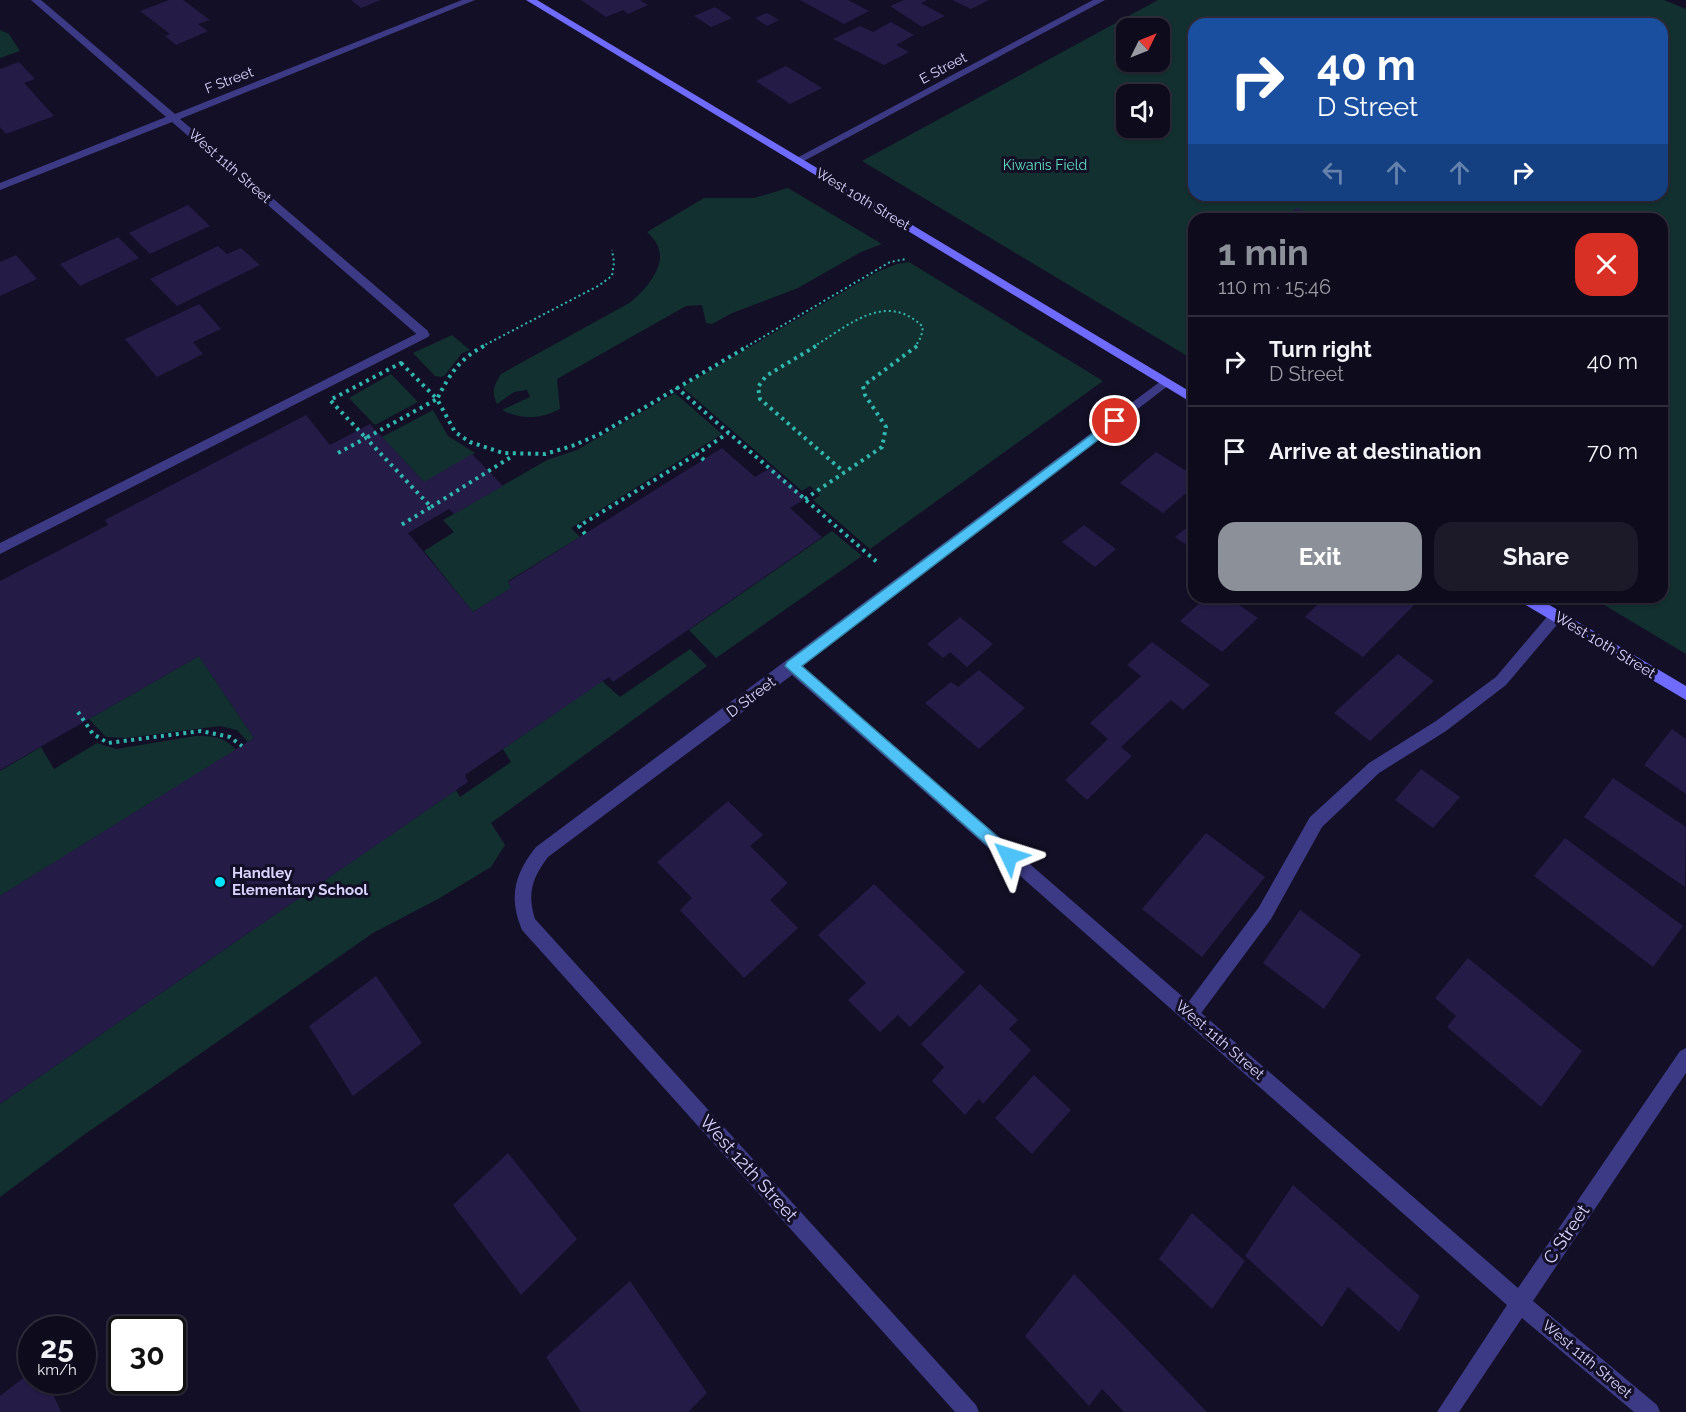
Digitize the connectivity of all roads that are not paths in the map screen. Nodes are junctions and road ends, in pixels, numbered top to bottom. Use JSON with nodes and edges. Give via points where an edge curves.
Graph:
{"nodes":[{"id":1,"x":36,"y":0,"type":"edge"},
{"id":2,"x":470,"y":0,"type":"edge"},
{"id":3,"x":531,"y":0,"type":"edge"},
{"id":4,"x":1100,"y":0,"type":"edge"},
{"id":5,"x":172,"y":117,"type":"junction"},
{"id":6,"x":798,"y":160,"type":"junction"},
{"id":7,"x":0,"y":187,"type":"edge"},
{"id":8,"x":1165,"y":382,"type":"junction"},
{"id":9,"x":1188,"y":395,"type":"edge"},
{"id":10,"x":0,"y":549,"type":"edge"},
{"id":11,"x":1534,"y":603,"type":"edge"},
{"id":12,"x":1556,"y":616,"type":"junction"},
{"id":13,"x":792,"y":666,"type":"junction"},
{"id":14,"x":1686,"y":694,"type":"edge"},
{"id":15,"x":528,"y":924,"type":"joint"},
{"id":16,"x":1190,"y":1014,"type":"junction"},
{"id":17,"x":1686,"y":1057,"type":"edge"},
{"id":18,"x":1520,"y":1303,"type":"junction"},
{"id":19,"x":969,"y":1412,"type":"edge"},
{"id":20,"x":1447,"y":1412,"type":"edge"},
{"id":21,"x":1650,"y":1412,"type":"edge"}],
"edges":[{"from":1,"to":5,"type":"street","name":"West 11th Street"},
{"from":2,"to":5,"type":"street","name":"F Street"},
{"from":3,"to":6,"type":"street","name":"West 10th Street"},
{"from":4,"to":6,"type":"street","name":"E Street"},
{"from":5,"to":7,"type":"street","name":"F Street"},
{"from":5,"to":10,"type":"street","name":"West 11th Street","via":[[424,334]]},
{"from":6,"to":8,"type":"street","name":"West 10th Street"},
{"from":8,"to":9,"type":"street","name":"West 10th Street"},
{"from":8,"to":13,"type":"street","name":"D Street"},
{"from":11,"to":12,"type":"street","name":"West 10th Street"},
{"from":12,"to":14,"type":"street","name":"West 10th Street"},
{"from":12,"to":16,"type":"street","via":[[1501,681],[1441,726],[1374,768],[1316,822],[1265,913]]},
{"from":13,"to":15,"type":"street","name":"D Street","via":[[542,852],[522,882],[521,902]]},
{"from":13,"to":16,"type":"street","name":"West 11th Street"},
{"from":15,"to":19,"type":"street","name":"West 12th Street"},
{"from":16,"to":18,"type":"street","name":"West 11th Street"},
{"from":17,"to":18,"type":"street","name":"C Street"},
{"from":18,"to":20,"type":"street","name":"C Street"},
{"from":18,"to":21,"type":"street","name":"West 11th Street"}]}
